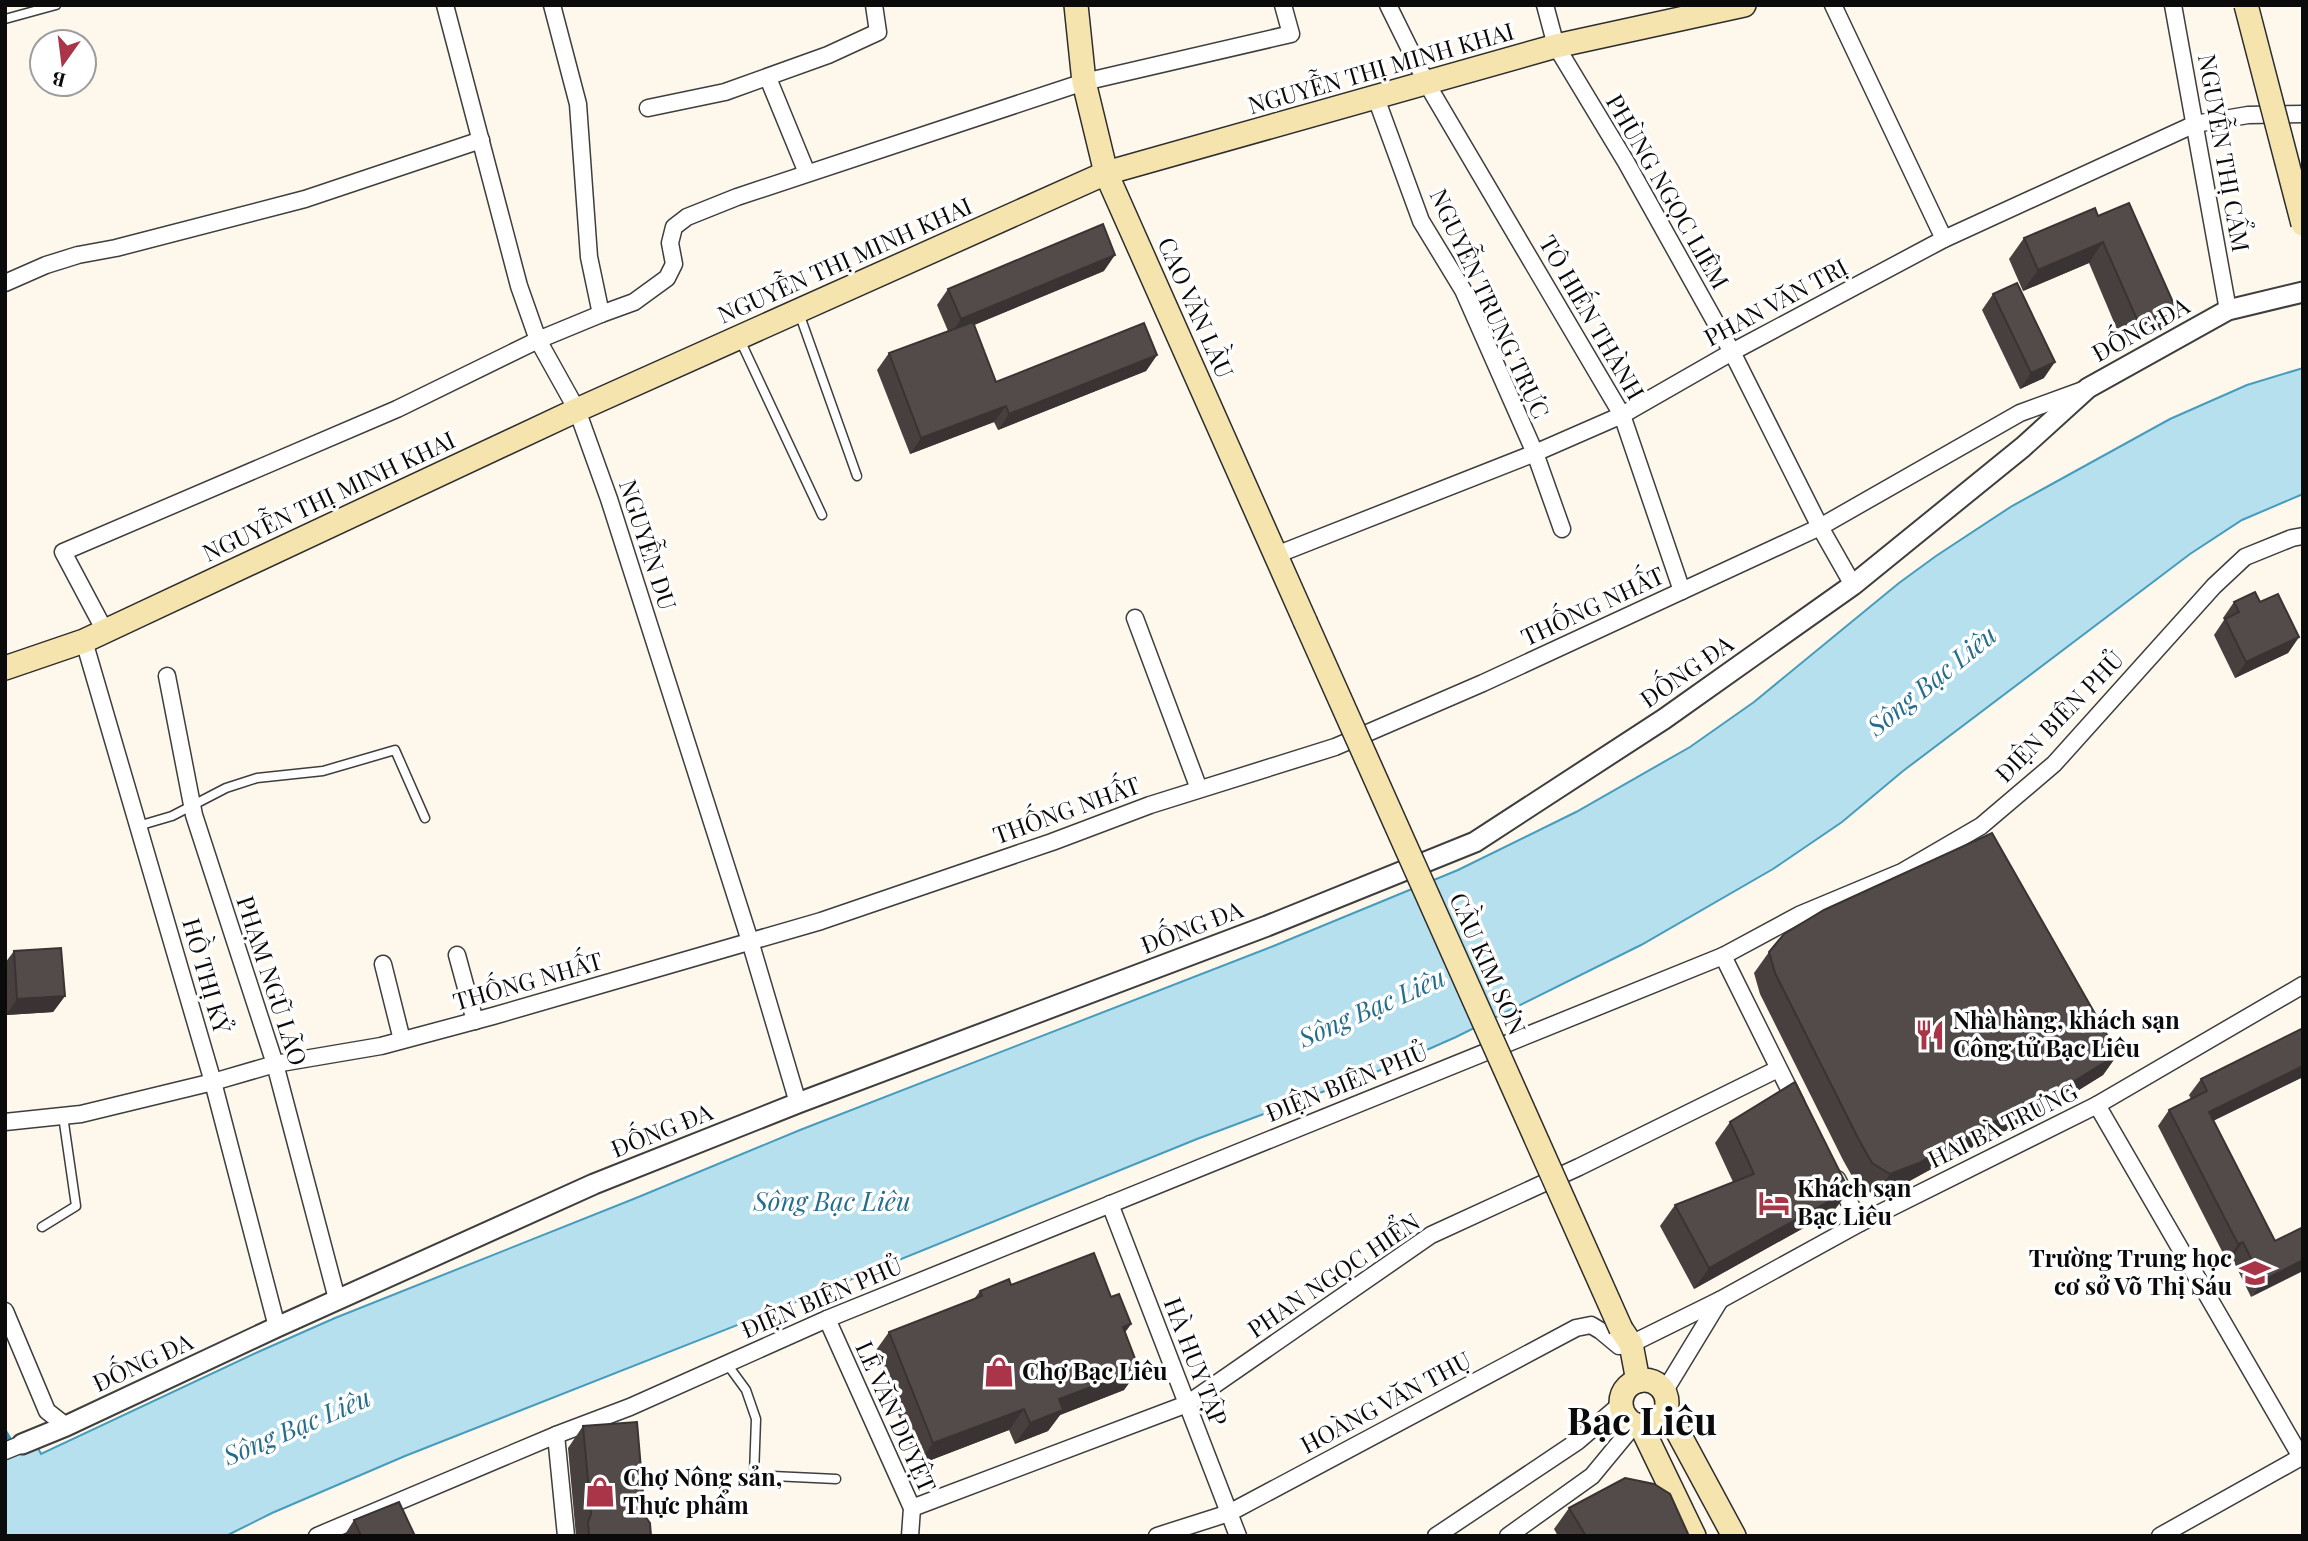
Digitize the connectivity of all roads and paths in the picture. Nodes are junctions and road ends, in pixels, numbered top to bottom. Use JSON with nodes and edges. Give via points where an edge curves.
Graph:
{"nodes":[{"id":1,"x":56,"y":5,"type":"edge"},
{"id":2,"x":444,"y":5,"type":"edge"},
{"id":3,"x":552,"y":5,"type":"edge"},
{"id":4,"x":874,"y":5,"type":"edge"},
{"id":5,"x":1076,"y":5,"type":"edge"},
{"id":6,"x":1283,"y":5,"type":"edge"},
{"id":7,"x":1388,"y":5,"type":"edge"},
{"id":8,"x":1545,"y":5,"type":"edge"},
{"id":9,"x":1744,"y":5,"type":"edge"},
{"id":10,"x":1833,"y":5,"type":"edge"},
{"id":11,"x":2173,"y":5,"type":"edge"},
{"id":12,"x":2246,"y":5,"type":"edge"},
{"id":13,"x":5,"y":19,"type":"edge"},
{"id":14,"x":1556,"y":46,"type":"junction"},
{"id":15,"x":768,"y":78,"type":"junction"},
{"id":16,"x":1084,"y":82,"type":"junction"},
{"id":17,"x":1427,"y":84,"type":"junction"},
{"id":18,"x":1376,"y":98,"type":"junction"},
{"id":19,"x":648,"y":108,"type":"dead end"},
{"id":20,"x":2303,"y":114,"type":"edge"},
{"id":21,"x":2195,"y":124,"type":"junction"},
{"id":22,"x":481,"y":140,"type":"junction"},
{"id":23,"x":807,"y":173,"type":"junction"},
{"id":24,"x":1106,"y":173,"type":"junction"},
{"id":25,"x":2303,"y":224,"type":"edge"},
{"id":26,"x":1944,"y":239,"type":"junction"},
{"id":27,"x":5,"y":283,"type":"edge"},
{"id":28,"x":2303,"y":292,"type":"edge"},
{"id":29,"x":2228,"y":310,"type":"junction"},
{"id":30,"x":798,"y":311,"type":"junction"},
{"id":31,"x":601,"y":314,"type":"junction"},
{"id":32,"x":739,"y":337,"type":"junction"},
{"id":33,"x":538,"y":340,"type":"junction"},
{"id":34,"x":1732,"y":352,"type":"junction"},
{"id":35,"x":2088,"y":388,"type":"junction"},
{"id":36,"x":577,"y":410,"type":"junction"},
{"id":37,"x":1622,"y":415,"type":"junction"},
{"id":38,"x":1535,"y":453,"type":"junction"},
{"id":39,"x":857,"y":476,"type":"dead end"},
{"id":40,"x":822,"y":515,"type":"dead end"},
{"id":41,"x":1820,"y":527,"type":"junction"},
{"id":42,"x":1562,"y":529,"type":"dead end"},
{"id":43,"x":2303,"y":536,"type":"edge"},
{"id":44,"x":1276,"y":555,"type":"junction"},
{"id":45,"x":1853,"y":585,"type":"junction"},
{"id":46,"x":1682,"y":591,"type":"junction"},
{"id":47,"x":1135,"y":618,"type":"dead end"},
{"id":48,"x":1305,"y":621,"type":"joint"},
{"id":49,"x":105,"y":631,"type":"junction"},
{"id":50,"x":84,"y":641,"type":"junction"},
{"id":51,"x":5,"y":668,"type":"edge"},
{"id":52,"x":167,"y":676,"type":"dead end"},
{"id":53,"x":1199,"y":789,"type":"junction"},
{"id":54,"x":193,"y":807,"type":"junction"},
{"id":55,"x":425,"y":818,"type":"dead end"},
{"id":56,"x":138,"y":826,"type":"junction"},
{"id":57,"x":750,"y":941,"type":"junction"},
{"id":58,"x":457,"y":955,"type":"dead end"},
{"id":59,"x":1723,"y":956,"type":"junction"},
{"id":60,"x":383,"y":964,"type":"dead end"},
{"id":61,"x":2303,"y":985,"type":"edge"},
{"id":62,"x":475,"y":1021,"type":"junction"},
{"id":63,"x":402,"y":1040,"type":"junction"},
{"id":64,"x":275,"y":1064,"type":"junction"},
{"id":65,"x":1778,"y":1069,"type":"junction"},
{"id":66,"x":213,"y":1082,"type":"junction"},
{"id":67,"x":798,"y":1103,"type":"junction"},
{"id":68,"x":2097,"y":1105,"type":"junction"},
{"id":69,"x":63,"y":1116,"type":"junction"},
{"id":70,"x":1803,"y":1116,"type":"edge"},
{"id":71,"x":5,"y":1122,"type":"edge"},
{"id":72,"x":1829,"y":1164,"type":"edge"},
{"id":73,"x":1110,"y":1204,"type":"junction"},
{"id":74,"x":1860,"y":1223,"type":"junction"},
{"id":75,"x":42,"y":1227,"type":"dead end"},
{"id":76,"x":337,"y":1299,"type":"junction"},
{"id":77,"x":1720,"y":1300,"type":"junction"},
{"id":78,"x":5,"y":1311,"type":"edge"},
{"id":79,"x":827,"y":1319,"type":"junction"},
{"id":80,"x":277,"y":1327,"type":"junction"},
{"id":81,"x":1626,"y":1336,"type":"junction"},
{"id":82,"x":727,"y":1364,"type":"junction"},
{"id":83,"x":1638,"y":1381,"type":"junction"},
{"id":84,"x":1665,"y":1401,"type":"junction"},
{"id":85,"x":1187,"y":1404,"type":"junction"},
{"id":86,"x":1621,"y":1404,"type":"junction"},
{"id":87,"x":1638,"y":1425,"type":"junction"},
{"id":88,"x":66,"y":1426,"type":"junction"},
{"id":89,"x":556,"y":1435,"type":"junction"},
{"id":90,"x":11,"y":1449,"type":"edge"},
{"id":91,"x":2302,"y":1456,"type":"edge"},
{"id":92,"x":836,"y":1479,"type":"dead end"},
{"id":93,"x":912,"y":1508,"type":"junction"},
{"id":94,"x":1229,"y":1513,"type":"junction"},
{"id":95,"x":324,"y":1535,"type":"edge"},
{"id":96,"x":566,"y":1536,"type":"edge"},
{"id":97,"x":910,"y":1536,"type":"edge"},
{"id":98,"x":1157,"y":1536,"type":"edge"},
{"id":99,"x":1238,"y":1536,"type":"edge"},
{"id":100,"x":1436,"y":1536,"type":"edge"},
{"id":101,"x":1508,"y":1536,"type":"edge"},
{"id":102,"x":1694,"y":1536,"type":"edge"},
{"id":103,"x":1734,"y":1536,"type":"edge"},
{"id":104,"x":2160,"y":1536,"type":"edge"}],
"edges":[{"from":1,"to":13,"type":"lane"},
{"from":2,"to":22,"type":"street","name":"NGUYỄN DU"},
{"from":3,"to":31,"type":"street","via":[[578,104],[589,257]]},
{"from":4,"to":15,"type":"street","via":[[878,32]]},
{"from":5,"to":16,"type":"main road","name":"CAO VĂN LẦU"},
{"from":6,"to":16,"type":"street","via":[[1291,34]]},
{"from":7,"to":17,"type":"street","name":"TÔ HIẾN THÀNH"},
{"from":8,"to":14,"type":"street","name":"PHÙNG NGỌC LIÊM"},
{"from":9,"to":14,"type":"main road","name":"NGUYỄN THỊ MINH KHAI"},
{"from":10,"to":26,"type":"street"},
{"from":11,"to":21,"type":"street","name":"NGUYỄN THỊ CẨM"},
{"from":12,"to":25,"type":"main road","bridge":true},
{"from":14,"to":17,"type":"main road","name":"NGUYỄN THỊ MINH KHAI"},
{"from":14,"to":34,"type":"street","name":"PHÙNG NGỌC LIÊM"},
{"from":15,"to":19,"type":"street"},
{"from":15,"to":23,"type":"street"},
{"from":16,"to":23,"type":"street"},
{"from":16,"to":24,"type":"main road","name":"CAO VĂN LẦU"},
{"from":17,"to":18,"type":"main road","name":"NGUYỄN THỊ MINH KHAI"},
{"from":17,"to":37,"type":"street","name":"TÔ HIẾN THÀNH"},
{"from":18,"to":24,"type":"main road","name":"NGUYỄN THỊ MINH KHAI"},
{"from":18,"to":38,"type":"street","name":"NGUYỄN TRUNG TRỰC","via":[[1421,221],[1462,290]]},
{"from":20,"to":21,"type":"street","name":"PHAN VĂN TRỊ","via":[[2248,115]]},
{"from":21,"to":26,"type":"street","name":"PHAN VĂN TRỊ"},
{"from":21,"to":29,"type":"street","name":"NGUYỄN THỊ CẨM"},
{"from":22,"to":27,"type":"street","via":[[305,200],[78,255]]},
{"from":22,"to":33,"type":"street","name":"NGUYỄN DU"},
{"from":23,"to":31,"type":"street","via":[[687,217],[674,227],[670,243],[674,264],[667,278],[634,302]]},
{"from":24,"to":30,"type":"main road","name":"NGUYỄN THỊ MINH KHAI"},
{"from":24,"to":44,"type":"main road","name":"CAO VĂN LẦU"},
{"from":26,"to":34,"type":"street","name":"PHAN VĂN TRỊ"},
{"from":28,"to":29,"type":"street","name":"ĐỐNG ĐA"},
{"from":29,"to":35,"type":"street","name":"ĐỐNG ĐA"},
{"from":30,"to":32,"type":"main road","name":"NGUYỄN THỊ MINH KHAI"},
{"from":30,"to":39,"type":"lane"},
{"from":31,"to":33,"type":"street"},
{"from":32,"to":36,"type":"main road","name":"NGUYỄN THỊ MINH KHAI"},
{"from":32,"to":40,"type":"lane"},
{"from":33,"to":36,"type":"street","name":"NGUYỄN DU"},
{"from":33,"to":49,"type":"street","via":[[397,409],[64,552]]},
{"from":34,"to":37,"type":"street","name":"PHAN VĂN TRỊ"},
{"from":34,"to":41,"type":"street","name":"PHÙNG NGỌC LIÊM"},
{"from":35,"to":41,"type":"street","name":"THỐNG NHẤT","via":[[2020,413]]},
{"from":35,"to":45,"type":"street","name":"ĐỐNG ĐA"},
{"from":36,"to":49,"type":"main road","name":"NGUYỄN THỊ MINH KHAI"},
{"from":36,"to":57,"type":"street","name":"NGUYỄN DU"},
{"from":37,"to":38,"type":"street","name":"PHAN VĂN TRỊ"},
{"from":37,"to":46,"type":"street","name":"TÔ HIẾN THÀNH"},
{"from":38,"to":42,"type":"street","name":"NGUYỄN TRUNG TRỰC"},
{"from":38,"to":44,"type":"street","name":"PHAN VĂN TRỊ"},
{"from":41,"to":45,"type":"street","name":"PHÙNG NGỌC LIÊM"},
{"from":41,"to":46,"type":"street","name":"THỐNG NHẤT"},
{"from":43,"to":59,"type":"street","name":"ĐIỆN BIÊN PHỦ","via":[[2245,557],[2054,764],[1981,827],[1902,873],[1799,915]]},
{"from":44,"to":48,"type":"main road","name":"CAO VĂN LẦU"},
{"from":45,"to":67,"type":"street","name":"ĐỐNG ĐA","via":[[1664,719],[1475,842],[1254,931]]},
{"from":46,"to":53,"type":"street","name":"THỐNG NHẤT","via":[[1335,747]]},
{"from":47,"to":53,"type":"street"},
{"from":48,"to":81,"type":"main road","name":"CẦU KIM SƠN","bridge":true},
{"from":49,"to":50,"type":"main road","name":"NGUYỄN THỊ MINH KHAI"},
{"from":50,"to":51,"type":"main road","name":"NGUYỄN THỊ MINH KHAI"},
{"from":50,"to":56,"type":"street","name":"HỒ THỊ KỶ"},
{"from":52,"to":54,"type":"street","name":"PHẠM NGŨ LÃO"},
{"from":53,"to":57,"type":"street","name":"THỐNG NHẤT","via":[[821,921]]},
{"from":54,"to":55,"type":"lane","via":[[226,788],[257,778],[323,771],[395,750]]},
{"from":54,"to":56,"type":"lane"},
{"from":54,"to":64,"type":"street","name":"PHẠM NGŨ LÃO"},
{"from":56,"to":66,"type":"street","name":"HỒ THỊ KỶ"},
{"from":57,"to":62,"type":"street","name":"THỐNG NHẤT"},
{"from":57,"to":67,"type":"street","name":"NGUYỄN DU"},
{"from":58,"to":62,"type":"street"},
{"from":59,"to":65,"type":"street"},
{"from":59,"to":73,"type":"street","name":"ĐIỆN BIÊN PHỦ"},
{"from":60,"to":63,"type":"street"},
{"from":61,"to":68,"type":"street","name":"HAI BÀ TRƯNG"},
{"from":62,"to":63,"type":"street","name":"THỐNG NHẤT"},
{"from":63,"to":64,"type":"street","name":"THỐNG NHẤT"},
{"from":64,"to":66,"type":"street","name":"THỐNG NHẤT"},
{"from":64,"to":76,"type":"street","name":"PHẠM NGŨ LÃO"},
{"from":65,"to":70,"type":"street"},
{"from":65,"to":85,"type":"street","name":"PHAN NGỌC HIỂN","via":[[1431,1235]]},
{"from":66,"to":69,"type":"street","name":"THỐNG NHẤT"},
{"from":66,"to":80,"type":"street","name":"HỒ THỊ KỶ"},
{"from":67,"to":76,"type":"street","name":"ĐỐNG ĐA","via":[[594,1184]]},
{"from":68,"to":74,"type":"street","name":"HAI BÀ TRƯNG"},
{"from":68,"to":91,"type":"street"},
{"from":69,"to":71,"type":"street","name":"THỐNG NHẤT"},
{"from":69,"to":75,"type":"lane","via":[[76,1206]]},
{"from":72,"to":74,"type":"street"},
{"from":73,"to":79,"type":"street","name":"ĐIỆN BIÊN PHỦ"},
{"from":73,"to":85,"type":"street","name":"HÀ HUY TẬP"},
{"from":74,"to":77,"type":"street","name":"HAI BÀ TRƯNG"},
{"from":76,"to":80,"type":"street","name":"ĐỐNG ĐA"},
{"from":77,"to":81,"type":"street","name":"HAI BÀ TRƯNG"},
{"from":77,"to":84,"type":"street","name":"HAI BÀ TRƯNG"},
{"from":78,"to":88,"type":"street","via":[[47,1410]]},
{"from":79,"to":82,"type":"street","name":"ĐIỆN BIÊN PHỦ"},
{"from":79,"to":93,"type":"street","name":"LÊ VĂN DUYỆT"},
{"from":80,"to":88,"type":"street","name":"ĐỐNG ĐA"},
{"from":81,"to":83,"type":"main road","name":"CẦU KIM SƠN"},
{"from":81,"to":94,"type":"street","name":"HOÀNG VĂN THỤ","via":[[1619,1346],[1591,1325],[1576,1328]]},
{"from":82,"to":89,"type":"street","name":"ĐIỆN BIÊN PHỦ","via":[[631,1413]]},
{"from":82,"to":92,"type":"lane","via":[[746,1391],[757,1419],[754,1475]]},
{"from":83,"to":84,"type":"main road","via":[[1654,1382]]},
{"from":83,"to":86,"type":"main road","via":[[1626,1389]]},
{"from":84,"to":87,"type":"main road","via":[[1655,1423]]},
{"from":84,"to":103,"type":"main road"},
{"from":85,"to":93,"type":"street","name":"PHAN NGỌC HIỂN"},
{"from":85,"to":94,"type":"street","name":"HÀ HUY TẬP"},
{"from":86,"to":87,"type":"main road","via":[[1627,1419]]},
{"from":86,"to":100,"type":"street","via":[[1578,1441]]},
{"from":87,"to":101,"type":"street","via":[[1592,1476]]},
{"from":87,"to":102,"type":"main road"},
{"from":88,"to":90,"type":"street","name":"ĐỐNG ĐA"},
{"from":89,"to":95,"type":"street","name":"ĐIỆN BIÊN PHỦ","via":[[396,1509]]},
{"from":89,"to":96,"type":"street"},
{"from":91,"to":104,"type":"street"},
{"from":93,"to":97,"type":"street","name":"LÊ VĂN DUYỆT"},
{"from":94,"to":98,"type":"street","name":"HOÀNG VĂN THỤ"},
{"from":94,"to":99,"type":"street","name":"HÀ HUY TẬP"}]}
